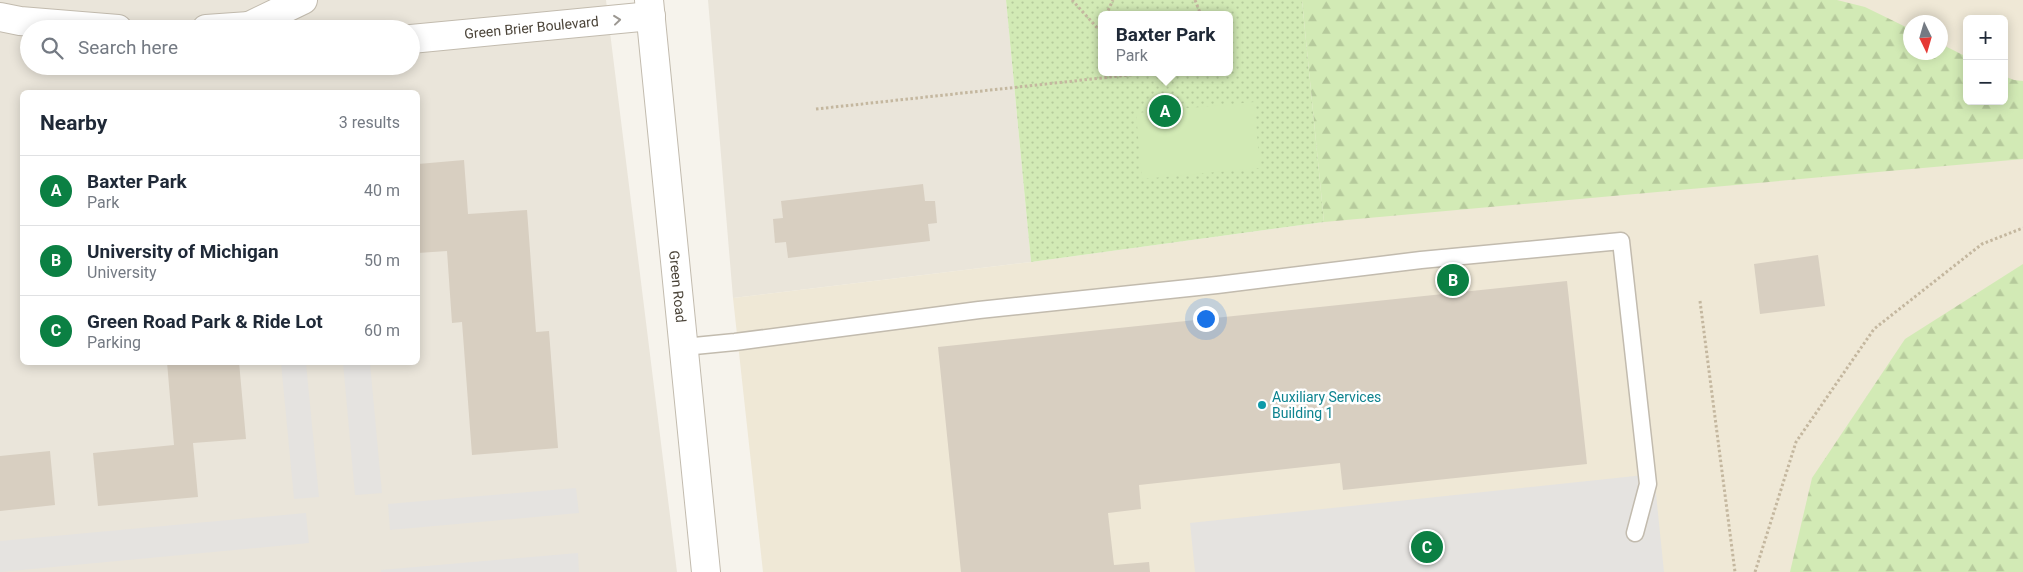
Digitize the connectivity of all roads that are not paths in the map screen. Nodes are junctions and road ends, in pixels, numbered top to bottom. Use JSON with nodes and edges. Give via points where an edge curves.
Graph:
{"nodes":[{"id":1,"x":303,"y":0,"type":"edge"},
{"id":2,"x":650,"y":8,"type":"edge"},
{"id":3,"x":0,"y":16,"type":"edge"},
{"id":4,"x":268,"y":20,"type":"edge"},
{"id":5,"x":20,"y":21,"type":"edge"},
{"id":6,"x":420,"y":39,"type":"edge"},
{"id":7,"x":684,"y":347,"type":"junction"},
{"id":8,"x":1635,"y":533,"type":"dead end"},
{"id":9,"x":706,"y":572,"type":"edge"}],
"edges":[{"from":1,"to":4,"type":"street"},
{"from":6,"to":2,"type":"street","name":"Green Brier Boulevard","one_way":true},
{"from":2,"to":7,"type":"street","name":"Green Road"},
{"from":3,"to":5,"type":"street"},
{"from":7,"to":8,"type":"lane","via":[[1420,260],[1621,241],[1648,484]]},
{"from":7,"to":9,"type":"street","name":"Green Road"}]}
